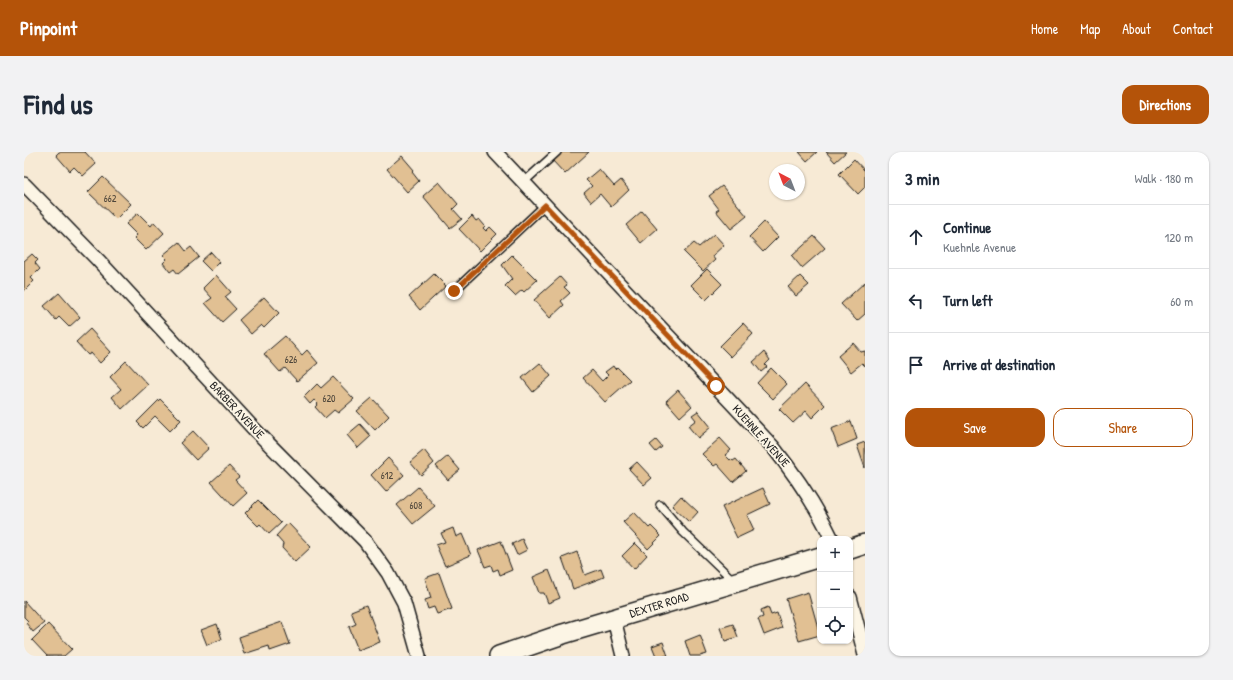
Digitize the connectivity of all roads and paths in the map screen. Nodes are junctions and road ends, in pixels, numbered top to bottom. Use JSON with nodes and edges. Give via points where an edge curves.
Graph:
{"nodes":[{"id":1,"x":495,"y":152,"type":"edge"},
{"id":2,"x":557,"y":152,"type":"edge"},
{"id":3,"x":524,"y":182,"type":"junction"},
{"id":4,"x":24,"y":184,"type":"edge"},
{"id":5,"x":545,"y":205,"type":"junction"},
{"id":6,"x":454,"y":291,"type":"dead end"},
{"id":7,"x":660,"y":505,"type":"dead end"},
{"id":8,"x":831,"y":536,"type":"edge"},
{"id":9,"x":865,"y":544,"type":"edge"},
{"id":10,"x":853,"y":547,"type":"edge"},
{"id":11,"x":817,"y":559,"type":"edge"},
{"id":12,"x":736,"y":582,"type":"junction"},
{"id":13,"x":853,"y":608,"type":"edge"},
{"id":14,"x":614,"y":619,"type":"junction"},
{"id":15,"x":865,"y":655,"type":"edge"},
{"id":16,"x":419,"y":656,"type":"edge"},
{"id":17,"x":499,"y":656,"type":"edge"},
{"id":18,"x":623,"y":656,"type":"edge"}],
"edges":[{"from":1,"to":3,"type":"street","name":"KUEHNLE AVENUE"},
{"from":2,"to":3,"type":"lane"},
{"from":3,"to":5,"type":"street","name":"KUEHNLE AVENUE"},
{"from":4,"to":16,"type":"street","name":"BARBER AVENUE","via":[[254,429],[365,542],[388,573],[404,603]]},
{"from":5,"to":6,"type":"lane"},
{"from":5,"to":8,"type":"street","name":"KUEHNLE AVENUE","via":[[773,447],[798,478]]},
{"from":7,"to":12,"type":"lane","via":[[683,532]]},
{"from":9,"to":10,"type":"main road"},
{"from":11,"to":12,"type":"main road","name":"DEXTER ROAD"},
{"from":12,"to":14,"type":"main road","name":"DEXTER ROAD"},
{"from":13,"to":15,"type":"street"},
{"from":14,"to":17,"type":"main road","name":"DEXTER ROAD"},
{"from":14,"to":18,"type":"street"}]}
